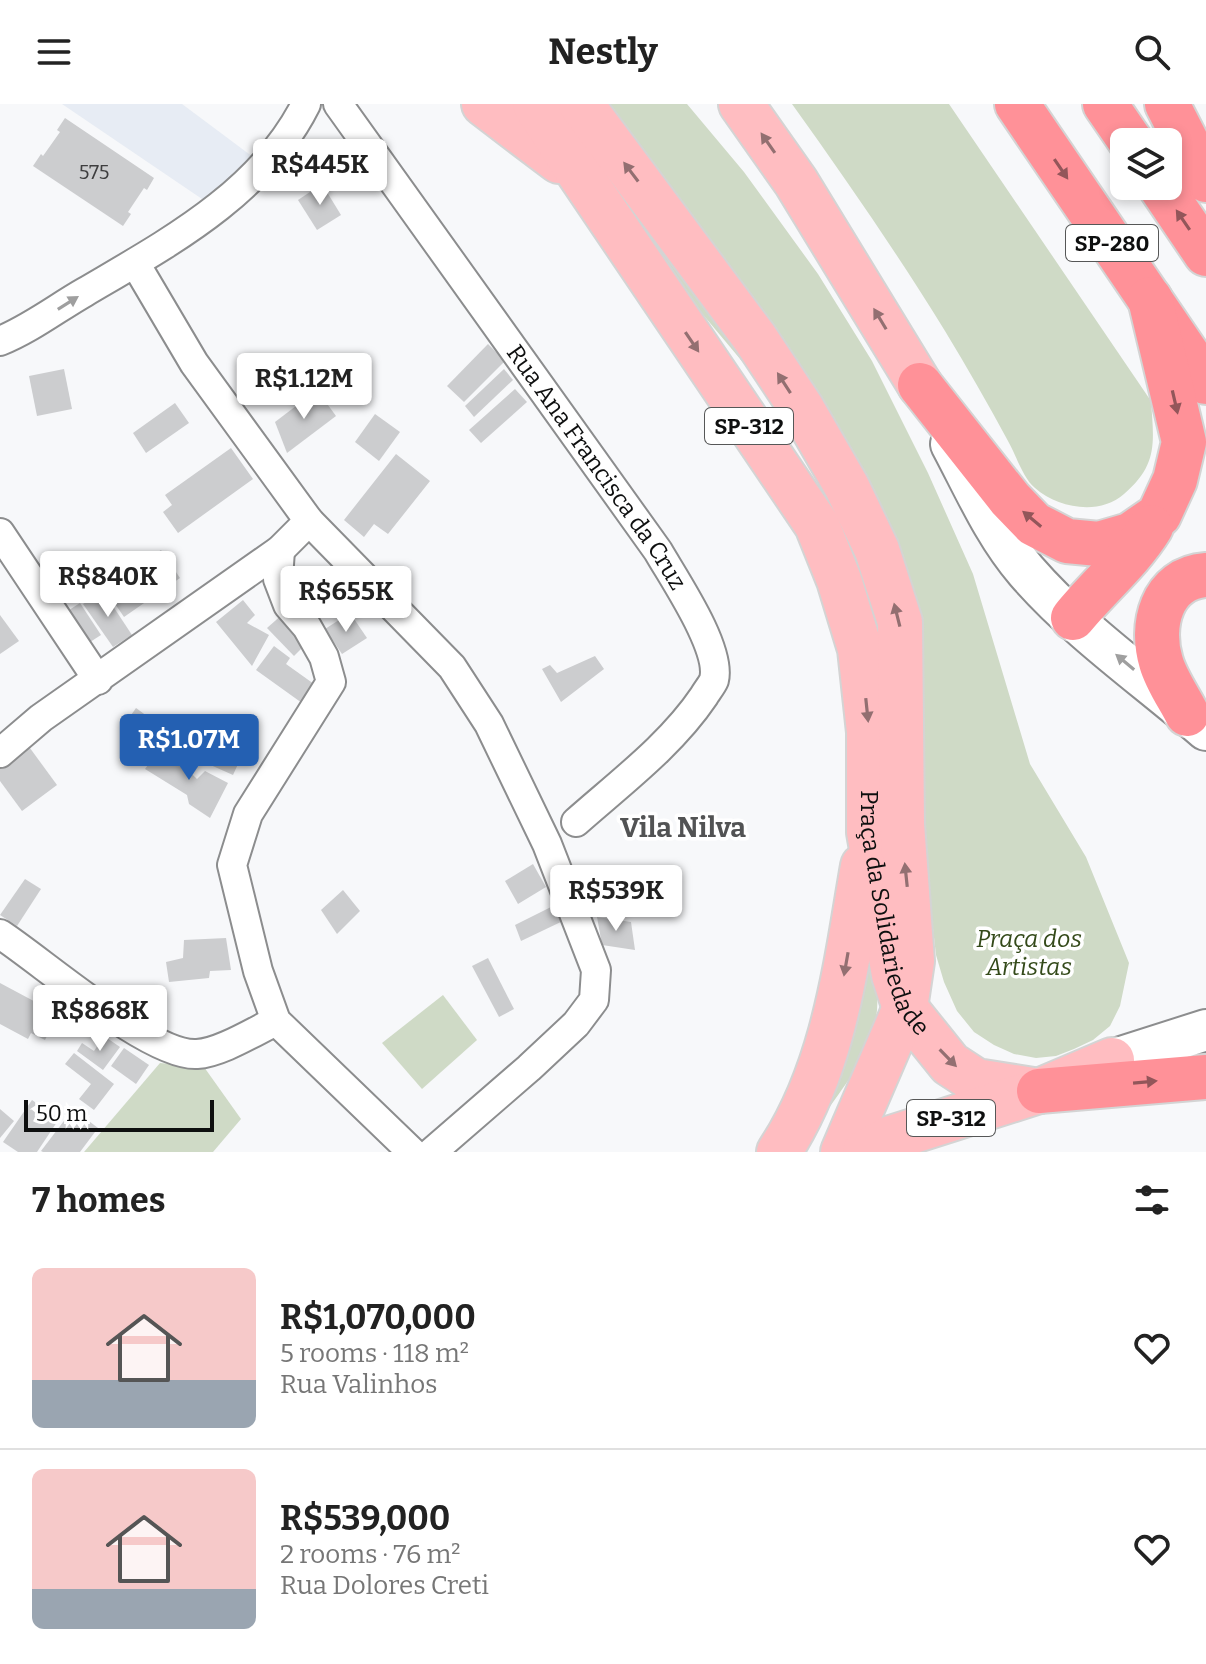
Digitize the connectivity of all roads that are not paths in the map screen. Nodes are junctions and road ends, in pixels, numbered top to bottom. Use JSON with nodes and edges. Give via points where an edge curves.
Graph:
{"nodes":[{"id":1,"x":306,"y":104,"type":"edge"},
{"id":2,"x":338,"y":104,"type":"edge"},
{"id":3,"x":484,"y":104,"type":"edge"},
{"id":4,"x":535,"y":104,"type":"edge"},
{"id":5,"x":581,"y":104,"type":"edge"},
{"id":6,"x":741,"y":104,"type":"edge"},
{"id":7,"x":1017,"y":104,"type":"edge"},
{"id":8,"x":1105,"y":104,"type":"edge"},
{"id":9,"x":1167,"y":104,"type":"edge"},
{"id":10,"x":1121,"y":128,"type":"edge"},
{"id":11,"x":579,"y":173,"type":"junction"},
{"id":12,"x":1206,"y":180,"type":"edge"},
{"id":13,"x":1169,"y":200,"type":"edge"},
{"id":14,"x":1206,"y":254,"type":"edge"},
{"id":15,"x":135,"y":263,"type":"junction"},
{"id":16,"x":1150,"y":299,"type":"junction"},
{"id":17,"x":0,"y":341,"type":"edge"},
{"id":18,"x":1206,"y":382,"type":"edge"},
{"id":19,"x":920,"y":385,"type":"junction"},
{"id":20,"x":1159,"y":515,"type":"junction"},
{"id":21,"x":309,"y":521,"type":"junction"},
{"id":22,"x":0,"y":533,"type":"edge"},
{"id":23,"x":280,"y":550,"type":"junction"},
{"id":24,"x":1206,"y":575,"type":"edge"},
{"id":25,"x":1073,"y":618,"type":"junction"},
{"id":26,"x":98,"y":680,"type":"junction"},
{"id":27,"x":1197,"y":722,"type":"edge"},
{"id":28,"x":0,"y":753,"type":"edge"},
{"id":29,"x":576,"y":822,"type":"dead end"},
{"id":30,"x":869,"y":832,"type":"junction"},
{"id":31,"x":3,"y":943,"type":"edge"},
{"id":32,"x":905,"y":1008,"type":"junction"},
{"id":33,"x":276,"y":1021,"type":"junction"},
{"id":34,"x":1206,"y":1030,"type":"edge"},
{"id":35,"x":1112,"y":1060,"type":"joint"},
{"id":36,"x":1206,"y":1077,"type":"edge"},
{"id":37,"x":1039,"y":1091,"type":"junction"},
{"id":38,"x":412,"y":1152,"type":"edge"},
{"id":39,"x":432,"y":1152,"type":"edge"},
{"id":40,"x":779,"y":1152,"type":"edge"},
{"id":41,"x":843,"y":1152,"type":"edge"},
{"id":42,"x":865,"y":1152,"type":"edge"}],
"edges":[{"from":1,"to":15,"type":"street","via":[[275,154],[243,187]]},
{"from":2,"to":29,"type":"street","name":"Rua Ana Francisca da Cruz","via":[[658,551],[711,652],[714,680],[694,711]]},
{"from":3,"to":11,"type":"main road"},
{"from":4,"to":11,"type":"main road","number":"SP-312"},
{"from":32,"to":5,"type":"main road","one_way":true,"via":[[912,961],[902,824],[900,622],[877,550],[847,487],[755,338]]},
{"from":19,"to":6,"type":"main road","one_way":true,"via":[[796,182]]},
{"from":7,"to":16,"type":"highway","number":"SP-280","one_way":true},
{"from":8,"to":10,"type":"highway"},
{"from":9,"to":12,"type":"highway"},
{"from":11,"to":30,"type":"main road","name":"Praça da Solidariedade","number":"SP-312","one_way":true,"via":[[817,525],[860,649],[869,732]]},
{"from":14,"to":13,"type":"highway","number":"SP-280","one_way":true},
{"from":17,"to":15,"type":"street","one_way":true},
{"from":15,"to":21,"type":"street","via":[[194,363]]},
{"from":16,"to":18,"type":"highway","number":"SP-280"},
{"from":16,"to":20,"type":"highway","one_way":true,"via":[[1184,442]]},
{"from":20,"to":19,"type":"highway","one_way":true,"via":[[1130,535],[1099,544],[1067,541],[1034,524]]},
{"from":19,"to":25,"type":"main road","via":[[998,533],[1026,571]]},
{"from":20,"to":25,"type":"highway","via":[[1140,544]]},
{"from":21,"to":23,"type":"street"},
{"from":21,"to":39,"type":"street","via":[[452,667],[489,724],[547,844],[596,970],[594,1000],[576,1024]]},
{"from":22,"to":26,"type":"street"},
{"from":23,"to":26,"type":"street"},
{"from":23,"to":33,"type":"street","via":[[278,579],[288,605],[324,657],[331,682],[248,814],[232,865]]},
{"from":24,"to":27,"type":"highway","via":[[1183,580],[1169,592],[1156,626],[1161,664]]},
{"from":27,"to":25,"type":"main road","one_way":true},
{"from":26,"to":28,"type":"street"},
{"from":30,"to":32,"type":"main road","name":"Praça da Solidariedade","via":[[894,975]]},
{"from":30,"to":40,"type":"main road","one_way":true,"via":[[839,1004],[818,1075]]},
{"from":31,"to":33,"type":"street","via":[[145,1038],[175,1051],[198,1054]]},
{"from":32,"to":37,"type":"main road","name":"Praça da Solidariedade","one_way":true,"via":[[950,1064],[976,1081]]},
{"from":32,"to":41,"type":"main road"},
{"from":33,"to":38,"type":"street"},
{"from":34,"to":35,"type":"main road"},
{"from":35,"to":37,"type":"main road","number":"SP-312"},
{"from":37,"to":36,"type":"highway","one_way":true},
{"from":37,"to":42,"type":"main road","number":"SP-312","via":[[891,1138]]}]}
